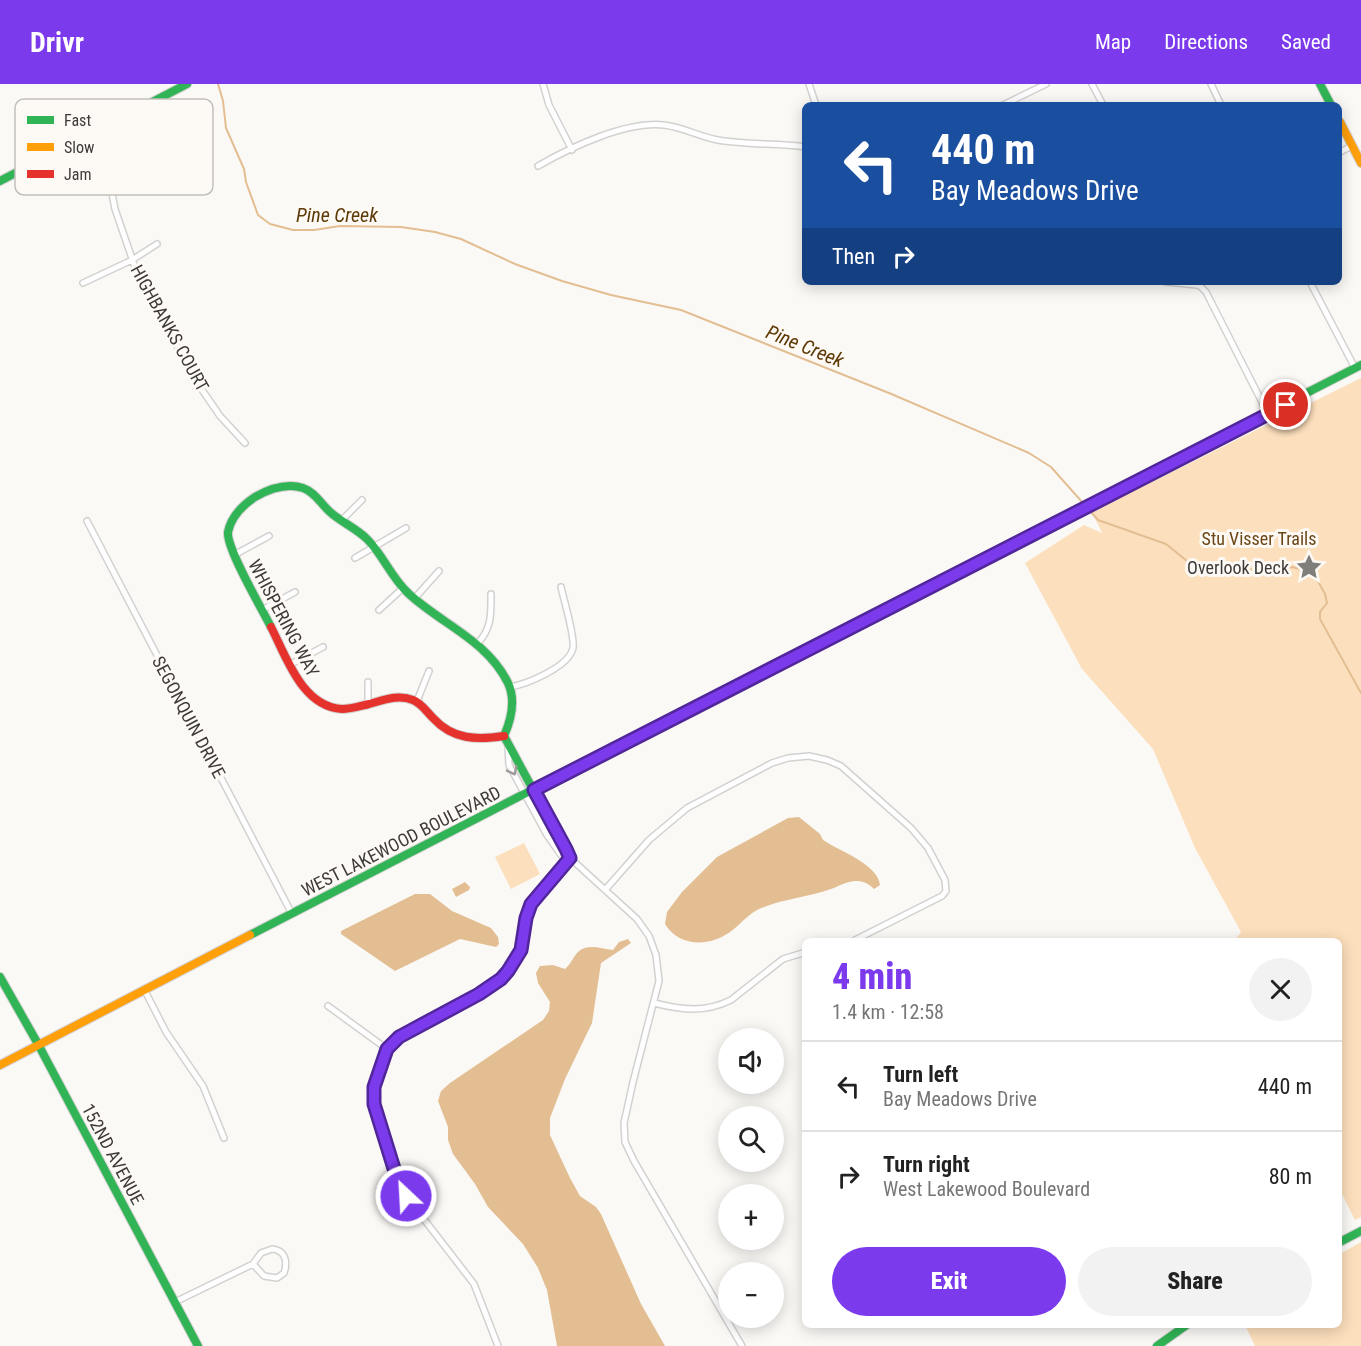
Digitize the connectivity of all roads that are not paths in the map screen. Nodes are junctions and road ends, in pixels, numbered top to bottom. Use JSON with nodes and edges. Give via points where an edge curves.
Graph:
{"nodes":[{"id":1,"x":187,"y":84,"type":"edge"},
{"id":2,"x":543,"y":84,"type":"edge"},
{"id":3,"x":809,"y":84,"type":"edge"},
{"id":4,"x":1046,"y":84,"type":"edge"},
{"id":5,"x":1092,"y":84,"type":"edge"},
{"id":6,"x":1210,"y":84,"type":"edge"},
{"id":7,"x":1320,"y":84,"type":"edge"},
{"id":8,"x":158,"y":99,"type":"edge"},
{"id":9,"x":815,"y":102,"type":"edge"},
{"id":10,"x":1009,"y":102,"type":"edge"},
{"id":11,"x":1101,"y":102,"type":"edge"},
{"id":12,"x":1219,"y":102,"type":"edge"},
{"id":13,"x":1329,"y":102,"type":"edge"},
{"id":14,"x":1342,"y":126,"type":"edge"},
{"id":15,"x":802,"y":146,"type":"edge"},
{"id":16,"x":1352,"y":146,"type":"junction"},
{"id":17,"x":572,"y":150,"type":"junction"},
{"id":18,"x":1342,"y":151,"type":"edge"},
{"id":19,"x":1361,"y":163,"type":"edge"},
{"id":20,"x":538,"y":166,"type":"dead end"},
{"id":21,"x":15,"y":173,"type":"edge"},
{"id":22,"x":0,"y":181,"type":"edge"},
{"id":23,"x":113,"y":195,"type":"edge"},
{"id":24,"x":157,"y":244,"type":"dead end"},
{"id":25,"x":132,"y":260,"type":"junction"},
{"id":26,"x":83,"y":283,"type":"dead end"},
{"id":27,"x":1198,"y":285,"type":"edge"},
{"id":28,"x":1312,"y":285,"type":"edge"},
{"id":29,"x":1358,"y":367,"type":"edge"},
{"id":30,"x":1268,"y":414,"type":"junction"},
{"id":31,"x":245,"y":443,"type":"dead end"},
{"id":32,"x":362,"y":500,"type":"dead end"},
{"id":33,"x":342,"y":520,"type":"junction"},
{"id":34,"x":87,"y":521,"type":"dead end"},
{"id":35,"x":406,"y":528,"type":"dead end"},
{"id":36,"x":270,"y":536,"type":"dead end"},
{"id":37,"x":374,"y":548,"type":"junction"},
{"id":38,"x":234,"y":555,"type":"junction"},
{"id":39,"x":355,"y":558,"type":"dead end"},
{"id":40,"x":439,"y":571,"type":"dead end"},
{"id":41,"x":561,"y":587,"type":"dead end"},
{"id":42,"x":403,"y":588,"type":"junction"},
{"id":43,"x":296,"y":592,"type":"dead end"},
{"id":44,"x":491,"y":594,"type":"dead end"},
{"id":45,"x":414,"y":598,"type":"junction"},
{"id":46,"x":262,"y":610,"type":"junction"},
{"id":47,"x":379,"y":610,"type":"dead end"},
{"id":48,"x":478,"y":643,"type":"junction"},
{"id":49,"x":323,"y":647,"type":"dead end"},
{"id":50,"x":291,"y":664,"type":"junction"},
{"id":51,"x":429,"y":671,"type":"dead end"},
{"id":52,"x":368,"y":682,"type":"dead end"},
{"id":53,"x":510,"y":687,"type":"junction"},
{"id":54,"x":417,"y":701,"type":"junction"},
{"id":55,"x":368,"y":704,"type":"junction"},
{"id":56,"x":504,"y":736,"type":"junction"},
{"id":57,"x":508,"y":746,"type":"junction"},
{"id":58,"x":534,"y":790,"type":"junction"},
{"id":59,"x":525,"y":795,"type":"junction"},
{"id":60,"x":570,"y":858,"type":"junction"},
{"id":61,"x":605,"y":890,"type":"junction"},
{"id":62,"x":292,"y":914,"type":"junction"},
{"id":63,"x":859,"y":938,"type":"edge"},
{"id":64,"x":802,"y":953,"type":"edge"},
{"id":65,"x":0,"y":977,"type":"edge"},
{"id":66,"x":144,"y":989,"type":"junction"},
{"id":67,"x":654,"y":1003,"type":"junction"},
{"id":68,"x":328,"y":1006,"type":"dead end"},
{"id":69,"x":38,"y":1044,"type":"junction"},
{"id":70,"x":387,"y":1049,"type":"junction"},
{"id":71,"x":0,"y":1065,"type":"edge"},
{"id":72,"x":224,"y":1138,"type":"dead end"},
{"id":73,"x":1361,"y":1231,"type":"edge"},
{"id":74,"x":1342,"y":1241,"type":"edge"},
{"id":75,"x":253,"y":1264,"type":"junction"},
{"id":76,"x":175,"y":1302,"type":"junction"},
{"id":77,"x":1182,"y":1328,"type":"edge"},
{"id":78,"x":198,"y":1346,"type":"edge"},
{"id":79,"x":498,"y":1346,"type":"edge"},
{"id":80,"x":742,"y":1346,"type":"edge"},
{"id":81,"x":1157,"y":1346,"type":"edge"}],
"edges":[{"from":1,"to":8,"type":"street"},
{"from":2,"to":17,"type":"street"},
{"from":3,"to":9,"type":"street"},
{"from":4,"to":10,"type":"street"},
{"from":5,"to":11,"type":"street"},
{"from":6,"to":12,"type":"street"},
{"from":7,"to":13,"type":"street"},
{"from":14,"to":16,"type":"street"},
{"from":15,"to":17,"type":"street","via":[[716,140],[663,125],[615,132]]},
{"from":16,"to":18,"type":"street"},
{"from":16,"to":19,"type":"street"},
{"from":17,"to":20,"type":"street"},
{"from":21,"to":22,"type":"street"},
{"from":23,"to":25,"type":"street","name":"HIGHBANKS COURT"},
{"from":24,"to":25,"type":"street"},
{"from":25,"to":26,"type":"street"},
{"from":25,"to":31,"type":"street","name":"HIGHBANKS COURT","via":[[198,384]]},
{"from":27,"to":30,"type":"street","via":[[1206,292]]},
{"from":28,"to":29,"type":"street"},
{"from":29,"to":30,"type":"street","name":"WEST LAKEWOOD BOULEVARD"},
{"from":30,"to":58,"type":"street","name":"WEST LAKEWOOD BOULEVARD"},
{"from":32,"to":33,"type":"street"},
{"from":33,"to":37,"type":"street"},
{"from":33,"to":38,"type":"street","name":"WHISPERING WAY","via":[[302,488],[280,487],[258,496],[233,519],[228,535]]},
{"from":34,"to":62,"type":"street","name":"SEGONQUIN DRIVE"},
{"from":35,"to":37,"type":"street"},
{"from":36,"to":38,"type":"street"},
{"from":37,"to":39,"type":"street"},
{"from":37,"to":42,"type":"street"},
{"from":38,"to":46,"type":"street","name":"WHISPERING WAY"},
{"from":40,"to":45,"type":"street"},
{"from":41,"to":53,"type":"street","via":[[573,644],[570,654],[538,678]]},
{"from":42,"to":45,"type":"street"},
{"from":42,"to":47,"type":"street"},
{"from":43,"to":46,"type":"street"},
{"from":44,"to":48,"type":"street","via":[[490,624]]},
{"from":45,"to":48,"type":"street"},
{"from":46,"to":50,"type":"street","name":"WHISPERING WAY"},
{"from":48,"to":53,"type":"street"},
{"from":49,"to":50,"type":"street"},
{"from":50,"to":55,"type":"street","name":"WHISPERING WAY","via":[[304,688],[320,702],[341,709]]},
{"from":51,"to":54,"type":"street"},
{"from":52,"to":55,"type":"street"},
{"from":53,"to":56,"type":"street","via":[[512,709]]},
{"from":54,"to":55,"type":"street","name":"WHISPERING WAY","via":[[402,696]]},
{"from":54,"to":56,"type":"street","via":[[456,736]]},
{"from":56,"to":57,"type":"street"},
{"from":57,"to":58,"type":"street"},
{"from":57,"to":59,"type":"street","one_way":true,"via":[[509,765]]},
{"from":58,"to":59,"type":"street","name":"WEST LAKEWOOD BOULEVARD"},
{"from":58,"to":60,"type":"street"},
{"from":59,"to":60,"type":"street","via":[[551,843],[561,855]]},
{"from":59,"to":62,"type":"street","name":"WEST LAKEWOOD BOULEVARD"},
{"from":60,"to":61,"type":"street"},
{"from":60,"to":70,"type":"street","via":[[531,904],[521,950],[501,979],[399,1037]]},
{"from":61,"to":63,"type":"street","via":[[649,840],[687,808],[772,763],[798,756],[827,760],[855,777],[922,841],[947,883],[939,897]]},
{"from":61,"to":67,"type":"street","via":[[637,919],[649,936],[658,967]]},
{"from":62,"to":66,"type":"street","name":"WEST LAKEWOOD BOULEVARD"},
{"from":64,"to":67,"type":"street","via":[[783,959],[722,1005],[692,1010]]},
{"from":65,"to":69,"type":"street","name":"152ND AVENUE"},
{"from":66,"to":69,"type":"street","name":"WEST LAKEWOOD BOULEVARD"},
{"from":66,"to":72,"type":"street","via":[[172,1043],[203,1086]]},
{"from":67,"to":80,"type":"street","via":[[625,1113],[625,1142]]},
{"from":68,"to":70,"type":"street"},
{"from":69,"to":71,"type":"street","name":"WEST LAKEWOOD BOULEVARD"},
{"from":69,"to":76,"type":"street","name":"152ND AVENUE"},
{"from":70,"to":79,"type":"street","via":[[374,1087],[374,1104],[396,1175],[406,1196],[474,1284]]},
{"from":73,"to":74,"type":"street"},
{"from":75,"to":75,"type":"street","via":[[272,1279],[284,1273],[286,1264],[284,1256],[272,1249],[261,1253]]},
{"from":75,"to":76,"type":"street"},
{"from":76,"to":78,"type":"street","name":"152ND AVENUE"},
{"from":77,"to":81,"type":"street"}]}
